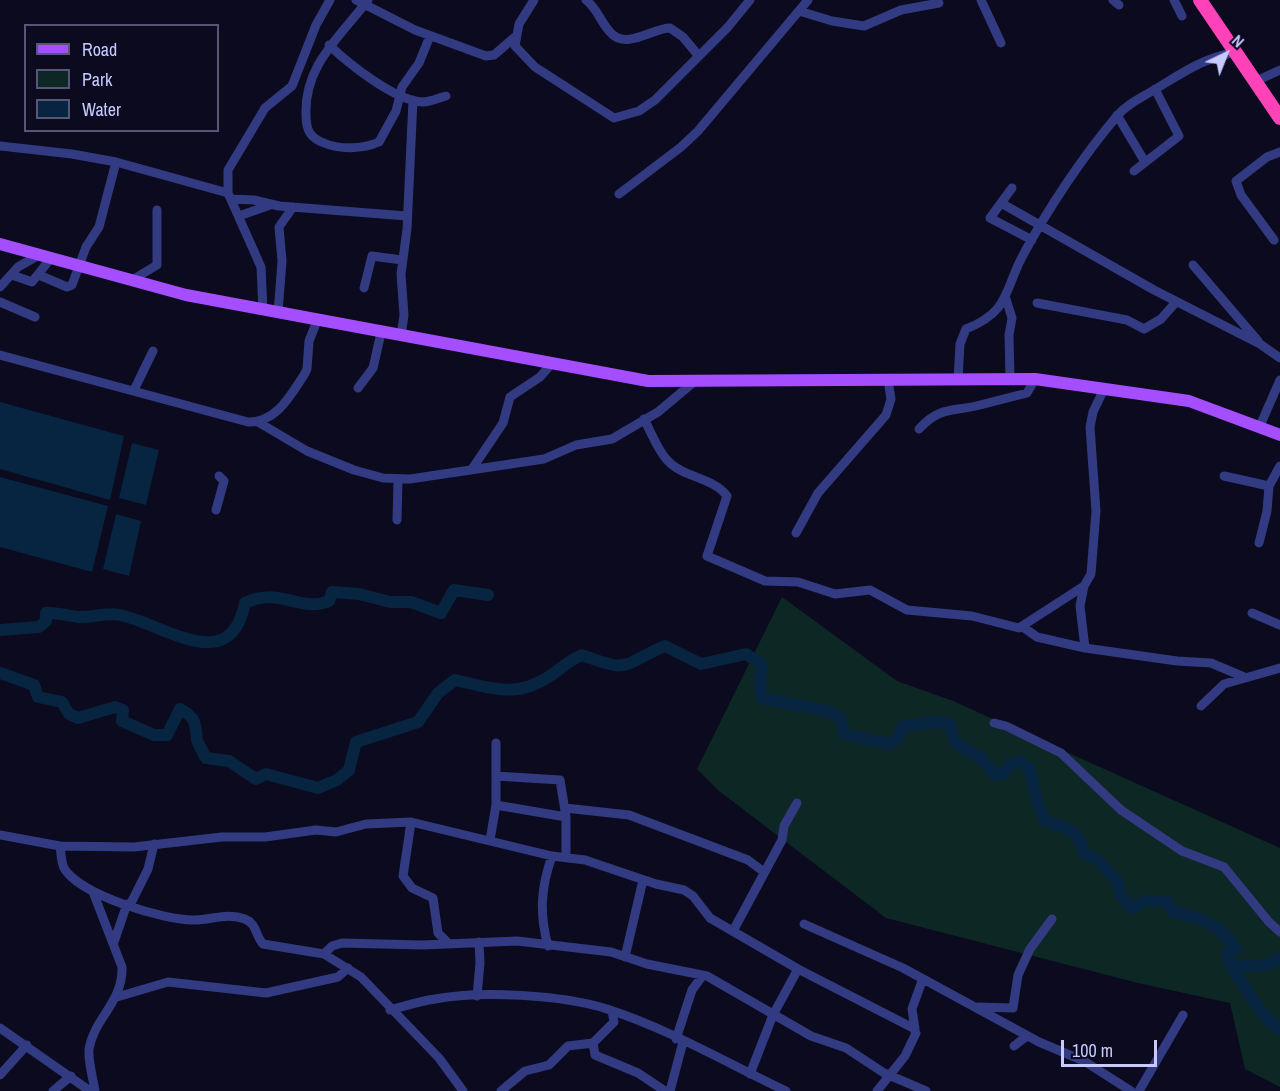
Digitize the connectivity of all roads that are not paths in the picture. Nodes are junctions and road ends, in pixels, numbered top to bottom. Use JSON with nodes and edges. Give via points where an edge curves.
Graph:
{"nodes":[{"id":1,"x":330,"y":0,"type":"edge"},
{"id":2,"x":534,"y":0,"type":"edge"},
{"id":3,"x":586,"y":0,"type":"edge"},
{"id":4,"x":750,"y":0,"type":"edge"},
{"id":5,"x":808,"y":0,"type":"edge"},
{"id":6,"x":981,"y":0,"type":"edge"},
{"id":7,"x":1174,"y":0,"type":"edge"},
{"id":8,"x":1200,"y":0,"type":"edge"},
{"id":9,"x":363,"y":1,"type":"edge"},
{"id":10,"x":939,"y":3,"type":"dead end"},
{"id":11,"x":799,"y":11,"type":"junction"},
{"id":12,"x":1182,"y":16,"type":"dead end"},
{"id":13,"x":430,"y":36,"type":"junction"},
{"id":14,"x":515,"y":37,"type":"junction"},
{"id":15,"x":1001,"y":43,"type":"dead end"},
{"id":16,"x":329,"y":45,"type":"junction"},
{"id":17,"x":1236,"y":52,"type":"junction"},
{"id":18,"x":698,"y":55,"type":"junction"},
{"id":19,"x":1280,"y":70,"type":"edge"},
{"id":20,"x":1256,"y":81,"type":"junction"},
{"id":21,"x":1155,"y":89,"type":"junction"},
{"id":22,"x":401,"y":95,"type":"junction"},
{"id":23,"x":446,"y":96,"type":"dead end"},
{"id":24,"x":413,"y":100,"type":"junction"},
{"id":25,"x":1118,"y":115,"type":"junction"},
{"id":26,"x":1280,"y":118,"type":"edge"},
{"id":27,"x":0,"y":146,"type":"edge"},
{"id":28,"x":1280,"y":152,"type":"edge"},
{"id":29,"x":116,"y":162,"type":"junction"},
{"id":30,"x":1145,"y":162,"type":"junction"},
{"id":31,"x":1134,"y":171,"type":"dead end"},
{"id":32,"x":1012,"y":188,"type":"dead end"},
{"id":33,"x":619,"y":194,"type":"dead end"},
{"id":34,"x":229,"y":196,"type":"junction"},
{"id":35,"x":1001,"y":203,"type":"junction"},
{"id":36,"x":270,"y":205,"type":"junction"},
{"id":37,"x":292,"y":207,"type":"junction"},
{"id":38,"x":158,"y":210,"type":"dead end"},
{"id":39,"x":239,"y":216,"type":"junction"},
{"id":40,"x":407,"y":216,"type":"junction"},
{"id":41,"x":1040,"y":227,"type":"junction"},
{"id":42,"x":1032,"y":240,"type":"junction"},
{"id":43,"x":1274,"y":240,"type":"dead end"},
{"id":44,"x":0,"y":244,"type":"edge"},
{"id":45,"x":45,"y":257,"type":"junction"},
{"id":46,"x":402,"y":260,"type":"junction"},
{"id":47,"x":1193,"y":265,"type":"dead end"},
{"id":48,"x":78,"y":266,"type":"junction"},
{"id":49,"x":12,"y":275,"type":"junction"},
{"id":50,"x":39,"y":275,"type":"junction"},
{"id":51,"x":132,"y":280,"type":"junction"},
{"id":52,"x":0,"y":287,"type":"edge"},
{"id":53,"x":364,"y":288,"type":"dead end"},
{"id":54,"x":1006,"y":299,"type":"junction"},
{"id":55,"x":0,"y":302,"type":"edge"},
{"id":56,"x":1176,"y":302,"type":"junction"},
{"id":57,"x":1037,"y":303,"type":"dead end"},
{"id":58,"x":263,"y":310,"type":"junction"},
{"id":59,"x":278,"y":313,"type":"junction"},
{"id":60,"x":35,"y":316,"type":"dead end"},
{"id":61,"x":317,"y":321,"type":"junction"},
{"id":62,"x":381,"y":333,"type":"junction"},
{"id":63,"x":401,"y":336,"type":"junction"},
{"id":64,"x":1260,"y":344,"type":"junction"},
{"id":65,"x":153,"y":351,"type":"dead end"},
{"id":66,"x":0,"y":355,"type":"edge"},
{"id":67,"x":1280,"y":357,"type":"edge"},
{"id":68,"x":553,"y":362,"type":"junction"},
{"id":69,"x":1010,"y":378,"type":"junction"},
{"id":70,"x":1035,"y":379,"type":"junction"},
{"id":71,"x":888,"y":380,"type":"junction"},
{"id":72,"x":958,"y":380,"type":"junction"},
{"id":73,"x":1280,"y":380,"type":"edge"},
{"id":74,"x":695,"y":381,"type":"junction"},
{"id":75,"x":358,"y":388,"type":"dead end"},
{"id":76,"x":1104,"y":389,"type":"junction"},
{"id":77,"x":134,"y":390,"type":"junction"},
{"id":78,"x":644,"y":418,"type":"junction"},
{"id":79,"x":258,"y":422,"type":"junction"},
{"id":80,"x":1259,"y":428,"type":"junction"},
{"id":81,"x":919,"y":429,"type":"dead end"},
{"id":82,"x":1280,"y":435,"type":"edge"},
{"id":83,"x":1280,"y":466,"type":"edge"},
{"id":84,"x":472,"y":469,"type":"junction"},
{"id":85,"x":219,"y":476,"type":"dead end"},
{"id":86,"x":1224,"y":476,"type":"dead end"},
{"id":87,"x":398,"y":480,"type":"junction"},
{"id":88,"x":1269,"y":486,"type":"junction"},
{"id":89,"x":216,"y":510,"type":"dead end"},
{"id":90,"x":397,"y":520,"type":"dead end"},
{"id":91,"x":796,"y":533,"type":"dead end"},
{"id":92,"x":1258,"y":543,"type":"dead end"},
{"id":93,"x":1084,"y":586,"type":"junction"},
{"id":94,"x":1252,"y":613,"type":"dead end"},
{"id":95,"x":1280,"y":625,"type":"edge"},
{"id":96,"x":1023,"y":627,"type":"junction"},
{"id":97,"x":1085,"y":648,"type":"junction"},
{"id":98,"x":1280,"y":668,"type":"edge"},
{"id":99,"x":1244,"y":677,"type":"junction"},
{"id":100,"x":1201,"y":706,"type":"dead end"},
{"id":101,"x":994,"y":723,"type":"dead end"},
{"id":102,"x":496,"y":743,"type":"dead end"},
{"id":103,"x":496,"y":776,"type":"junction"},
{"id":104,"x":797,"y":802,"type":"dead end"},
{"id":105,"x":495,"y":805,"type":"junction"},
{"id":106,"x":565,"y":813,"type":"junction"},
{"id":107,"x":411,"y":822,"type":"junction"},
{"id":108,"x":0,"y":835,"type":"edge"},
{"id":109,"x":490,"y":840,"type":"junction"},
{"id":110,"x":154,"y":844,"type":"junction"},
{"id":111,"x":60,"y":846,"type":"junction"},
{"id":112,"x":552,"y":856,"type":"junction"},
{"id":113,"x":566,"y":857,"type":"junction"},
{"id":114,"x":764,"y":872,"type":"junction"},
{"id":115,"x":643,"y":879,"type":"junction"},
{"id":116,"x":93,"y":892,"type":"junction"},
{"id":117,"x":128,"y":905,"type":"junction"},
{"id":118,"x":1052,"y":919,"type":"dead end"},
{"id":119,"x":804,"y":924,"type":"dead end"},
{"id":120,"x":733,"y":931,"type":"junction"},
{"id":121,"x":1280,"y":932,"type":"edge"},
{"id":122,"x":114,"y":942,"type":"junction"},
{"id":123,"x":479,"y":942,"type":"junction"},
{"id":124,"x":448,"y":943,"type":"junction"},
{"id":125,"x":548,"y":946,"type":"junction"},
{"id":126,"x":324,"y":954,"type":"junction"},
{"id":127,"x":625,"y":957,"type":"junction"},
{"id":128,"x":348,"y":969,"type":"junction"},
{"id":129,"x":798,"y":969,"type":"junction"},
{"id":130,"x":703,"y":975,"type":"junction"},
{"id":131,"x":922,"y":981,"type":"junction"},
{"id":132,"x":121,"y":985,"type":"junction"},
{"id":133,"x":140,"y":990,"type":"junction"},
{"id":134,"x":477,"y":996,"type":"junction"},
{"id":135,"x":117,"y":997,"type":"junction"},
{"id":136,"x":971,"y":1006,"type":"junction"},
{"id":137,"x":390,"y":1010,"type":"junction"},
{"id":138,"x":612,"y":1011,"type":"junction"},
{"id":139,"x":773,"y":1015,"type":"junction"},
{"id":140,"x":1183,"y":1015,"type":"dead end"},
{"id":141,"x":0,"y":1028,"type":"edge"},
{"id":142,"x":915,"y":1029,"type":"junction"},
{"id":143,"x":1027,"y":1036,"type":"junction"},
{"id":144,"x":679,"y":1040,"type":"junction"},
{"id":145,"x":593,"y":1043,"type":"junction"},
{"id":146,"x":27,"y":1046,"type":"junction"},
{"id":147,"x":1014,"y":1046,"type":"dead end"},
{"id":148,"x":750,"y":1074,"type":"junction"},
{"id":149,"x":0,"y":1075,"type":"edge"},
{"id":150,"x":71,"y":1076,"type":"junction"},
{"id":151,"x":891,"y":1076,"type":"junction"},
{"id":152,"x":53,"y":1091,"type":"edge"},
{"id":153,"x":90,"y":1091,"type":"edge"},
{"id":154,"x":95,"y":1091,"type":"edge"},
{"id":155,"x":463,"y":1091,"type":"edge"},
{"id":156,"x":501,"y":1091,"type":"edge"},
{"id":157,"x":666,"y":1091,"type":"edge"},
{"id":158,"x":670,"y":1091,"type":"edge"},
{"id":159,"x":786,"y":1091,"type":"edge"},
{"id":160,"x":877,"y":1091,"type":"edge"},
{"id":161,"x":926,"y":1091,"type":"edge"},
{"id":162,"x":1131,"y":1091,"type":"edge"},
{"id":163,"x":1138,"y":1091,"type":"edge"}],
"edges":[{"from":1,"to":34,"type":"street","via":[[292,86],[265,108],[230,164]]},
{"from":2,"to":14,"type":"street"},
{"from":3,"to":18,"type":"street","via":[[619,39],[670,28]]},
{"from":4,"to":18,"type":"street"},
{"from":5,"to":11,"type":"street"},
{"from":6,"to":15,"type":"street"},
{"from":7,"to":12,"type":"street"},
{"from":8,"to":17,"type":"highway"},
{"from":9,"to":13,"type":"street"},
{"from":9,"to":16,"type":"street","via":[[354,21]]},
{"from":10,"to":11,"type":"street","via":[[901,9],[864,26]]},
{"from":11,"to":33,"type":"street","via":[[698,131]]},
{"from":13,"to":14,"type":"street","via":[[490,57]]},
{"from":13,"to":22,"type":"street"},
{"from":14,"to":18,"type":"street","via":[[515,46],[535,67],[614,118],[639,111],[655,100]]},
{"from":16,"to":22,"type":"street","via":[[347,62]]},
{"from":16,"to":22,"type":"street","via":[[306,92],[306,126],[312,137],[340,148],[378,142]]},
{"from":17,"to":20,"type":"highway"},
{"from":17,"to":21,"type":"street","via":[[1210,57]]},
{"from":19,"to":20,"type":"street"},
{"from":20,"to":26,"type":"highway"},
{"from":21,"to":25,"type":"street"},
{"from":21,"to":30,"type":"street","via":[[1179,136]]},
{"from":22,"to":24,"type":"street"},
{"from":23,"to":24,"type":"street","via":[[424,102]]},
{"from":24,"to":40,"type":"street"},
{"from":25,"to":30,"type":"street"},
{"from":25,"to":41,"type":"street"},
{"from":27,"to":29,"type":"street"},
{"from":28,"to":43,"type":"street","via":[[1236,181],[1241,195]]},
{"from":29,"to":34,"type":"street"},
{"from":29,"to":48,"type":"street","via":[[99,227]]},
{"from":30,"to":31,"type":"street"},
{"from":32,"to":35,"type":"street"},
{"from":34,"to":36,"type":"street"},
{"from":34,"to":39,"type":"street"},
{"from":35,"to":41,"type":"street"},
{"from":35,"to":42,"type":"street","via":[[990,218]]},
{"from":36,"to":37,"type":"street"},
{"from":36,"to":39,"type":"street"},
{"from":37,"to":40,"type":"street"},
{"from":37,"to":59,"type":"street","via":[[279,227],[282,261]]},
{"from":38,"to":51,"type":"street","via":[[157,265]]},
{"from":39,"to":58,"type":"street","via":[[261,267]]},
{"from":40,"to":46,"type":"street"},
{"from":41,"to":42,"type":"street"},
{"from":41,"to":56,"type":"street"},
{"from":42,"to":54,"type":"street"},
{"from":44,"to":45,"type":"main road"},
{"from":45,"to":48,"type":"main road"},
{"from":45,"to":49,"type":"street"},
{"from":45,"to":50,"type":"street"},
{"from":46,"to":53,"type":"street","via":[[372,256]]},
{"from":46,"to":63,"type":"street"},
{"from":47,"to":64,"type":"street"},
{"from":48,"to":50,"type":"street","via":[[73,284],[68,287]]},
{"from":48,"to":51,"type":"main road"},
{"from":49,"to":50,"type":"street","via":[[30,283]]},
{"from":49,"to":52,"type":"street"},
{"from":51,"to":58,"type":"main road"},
{"from":54,"to":69,"type":"street","via":[[1012,318]]},
{"from":54,"to":72,"type":"street","via":[[980,323],[966,329]]},
{"from":55,"to":60,"type":"street"},
{"from":56,"to":57,"type":"street","via":[[1161,320],[1144,329],[1127,320]]},
{"from":56,"to":64,"type":"street"},
{"from":58,"to":59,"type":"main road"},
{"from":59,"to":61,"type":"main road"},
{"from":61,"to":62,"type":"main road"},
{"from":61,"to":79,"type":"street","via":[[309,341],[304,375],[280,408]]},
{"from":62,"to":63,"type":"main road"},
{"from":62,"to":75,"type":"street","via":[[373,368]]},
{"from":63,"to":68,"type":"main road"},
{"from":64,"to":67,"type":"street"},
{"from":65,"to":77,"type":"street"},
{"from":66,"to":77,"type":"street"},
{"from":68,"to":74,"type":"main road","via":[[648,381]]},
{"from":68,"to":84,"type":"street","via":[[540,377],[510,397],[503,423]]},
{"from":69,"to":70,"type":"main road"},
{"from":69,"to":72,"type":"main road"},
{"from":70,"to":76,"type":"main road"},
{"from":70,"to":81,"type":"street","via":[[1027,393],[952,408],[930,418]]},
{"from":71,"to":72,"type":"main road"},
{"from":71,"to":74,"type":"main road"},
{"from":71,"to":91,"type":"street","via":[[890,407],[886,415],[818,493]]},
{"from":73,"to":80,"type":"street"},
{"from":74,"to":78,"type":"street","via":[[658,412]]},
{"from":76,"to":80,"type":"main road","via":[[1189,401]]},
{"from":76,"to":93,"type":"street","via":[[1090,427],[1096,531],[1091,574]]},
{"from":77,"to":79,"type":"street"},
{"from":78,"to":84,"type":"street","via":[[612,439],[576,445],[544,459]]},
{"from":78,"to":96,"type":"street","via":[[666,459],[696,478],[718,486],[727,496],[707,556],[765,581],[798,582],[835,594],[870,590],[916,612],[972,616]]},
{"from":79,"to":87,"type":"street","via":[[307,451],[354,470]]},
{"from":80,"to":82,"type":"main road"},
{"from":83,"to":88,"type":"street"},
{"from":84,"to":87,"type":"street"},
{"from":85,"to":89,"type":"street","via":[[224,481],[217,495]]},
{"from":86,"to":88,"type":"street"},
{"from":87,"to":90,"type":"street"},
{"from":88,"to":92,"type":"street"},
{"from":93,"to":96,"type":"street"},
{"from":93,"to":97,"type":"street","via":[[1080,606]]},
{"from":94,"to":95,"type":"street"},
{"from":96,"to":97,"type":"street","via":[[1037,637]]},
{"from":97,"to":99,"type":"street","via":[[1211,663]]},
{"from":98,"to":99,"type":"street"},
{"from":99,"to":100,"type":"street","via":[[1224,684]]},
{"from":101,"to":121,"type":"street","via":[[1061,753],[1121,810],[1182,851],[1224,867]]},
{"from":102,"to":103,"type":"street"},
{"from":103,"to":105,"type":"street"},
{"from":103,"to":106,"type":"street","via":[[558,778]]},
{"from":104,"to":114,"type":"street"},
{"from":105,"to":106,"type":"street"},
{"from":105,"to":109,"type":"street"},
{"from":106,"to":113,"type":"street"},
{"from":106,"to":114,"type":"street","via":[[635,817],[748,860]]},
{"from":107,"to":109,"type":"street"},
{"from":107,"to":110,"type":"street","via":[[366,824],[336,832],[316,830]]},
{"from":107,"to":124,"type":"street","via":[[403,876],[412,888],[433,897],[438,933]]},
{"from":108,"to":111,"type":"street"},
{"from":109,"to":112,"type":"street"},
{"from":110,"to":111,"type":"street"},
{"from":110,"to":117,"type":"street","via":[[148,869]]},
{"from":111,"to":116,"type":"street","via":[[64,868]]},
{"from":112,"to":113,"type":"street"},
{"from":112,"to":125,"type":"street","via":[[541,899]]},
{"from":113,"to":115,"type":"street"},
{"from":114,"to":120,"type":"street"},
{"from":115,"to":120,"type":"street","via":[[688,892],[706,916]]},
{"from":115,"to":127,"type":"street"},
{"from":116,"to":117,"type":"street"},
{"from":116,"to":122,"type":"street"},
{"from":117,"to":122,"type":"street"},
{"from":117,"to":126,"type":"street","via":[[196,920],[239,917],[252,923],[263,944]]},
{"from":118,"to":136,"type":"street","via":[[1030,949],[1018,975],[1013,1008]]},
{"from":119,"to":131,"type":"street","via":[[903,968]]},
{"from":120,"to":129,"type":"street"},
{"from":122,"to":132,"type":"street","via":[[122,967]]},
{"from":123,"to":124,"type":"street"},
{"from":123,"to":125,"type":"street","via":[[517,941]]},
{"from":123,"to":134,"type":"street"},
{"from":124,"to":126,"type":"street","via":[[342,943]]},
{"from":125,"to":127,"type":"street","via":[[605,951]]},
{"from":126,"to":128,"type":"street"},
{"from":127,"to":130,"type":"street"},
{"from":128,"to":133,"type":"street","via":[[338,976],[266,993],[168,982]]},
{"from":128,"to":137,"type":"street","via":[[372,988]]},
{"from":129,"to":139,"type":"street"},
{"from":129,"to":142,"type":"street"},
{"from":130,"to":139,"type":"street"},
{"from":130,"to":144,"type":"street","via":[[692,990]]},
{"from":131,"to":136,"type":"street"},
{"from":131,"to":142,"type":"street","via":[[912,1009]]},
{"from":132,"to":133,"type":"street"},
{"from":132,"to":135,"type":"street"},
{"from":133,"to":135,"type":"street"},
{"from":134,"to":137,"type":"street","via":[[436,998]]},
{"from":134,"to":138,"type":"street","via":[[587,1004]]},
{"from":135,"to":154,"type":"street","via":[[89,1049]]},
{"from":136,"to":143,"type":"street"},
{"from":137,"to":155,"type":"street","via":[[438,1058]]},
{"from":138,"to":144,"type":"street"},
{"from":138,"to":145,"type":"street","via":[[614,1022]]},
{"from":139,"to":148,"type":"street"},
{"from":139,"to":151,"type":"street","via":[[811,1036],[846,1048]]},
{"from":140,"to":163,"type":"street"},
{"from":141,"to":146,"type":"street"},
{"from":142,"to":151,"type":"street","via":[[905,1056]]},
{"from":143,"to":147,"type":"street"},
{"from":143,"to":162,"type":"street","via":[[1084,1061]]},
{"from":144,"to":148,"type":"street"},
{"from":144,"to":158,"type":"street"},
{"from":145,"to":156,"type":"street","via":[[568,1046],[549,1065],[525,1071]]},
{"from":145,"to":157,"type":"street","via":[[597,1056],[638,1073]]},
{"from":146,"to":149,"type":"street"},
{"from":146,"to":150,"type":"street"},
{"from":148,"to":159,"type":"street"},
{"from":150,"to":152,"type":"street"},
{"from":150,"to":153,"type":"street"},
{"from":151,"to":160,"type":"street"},
{"from":151,"to":161,"type":"street"}]}
